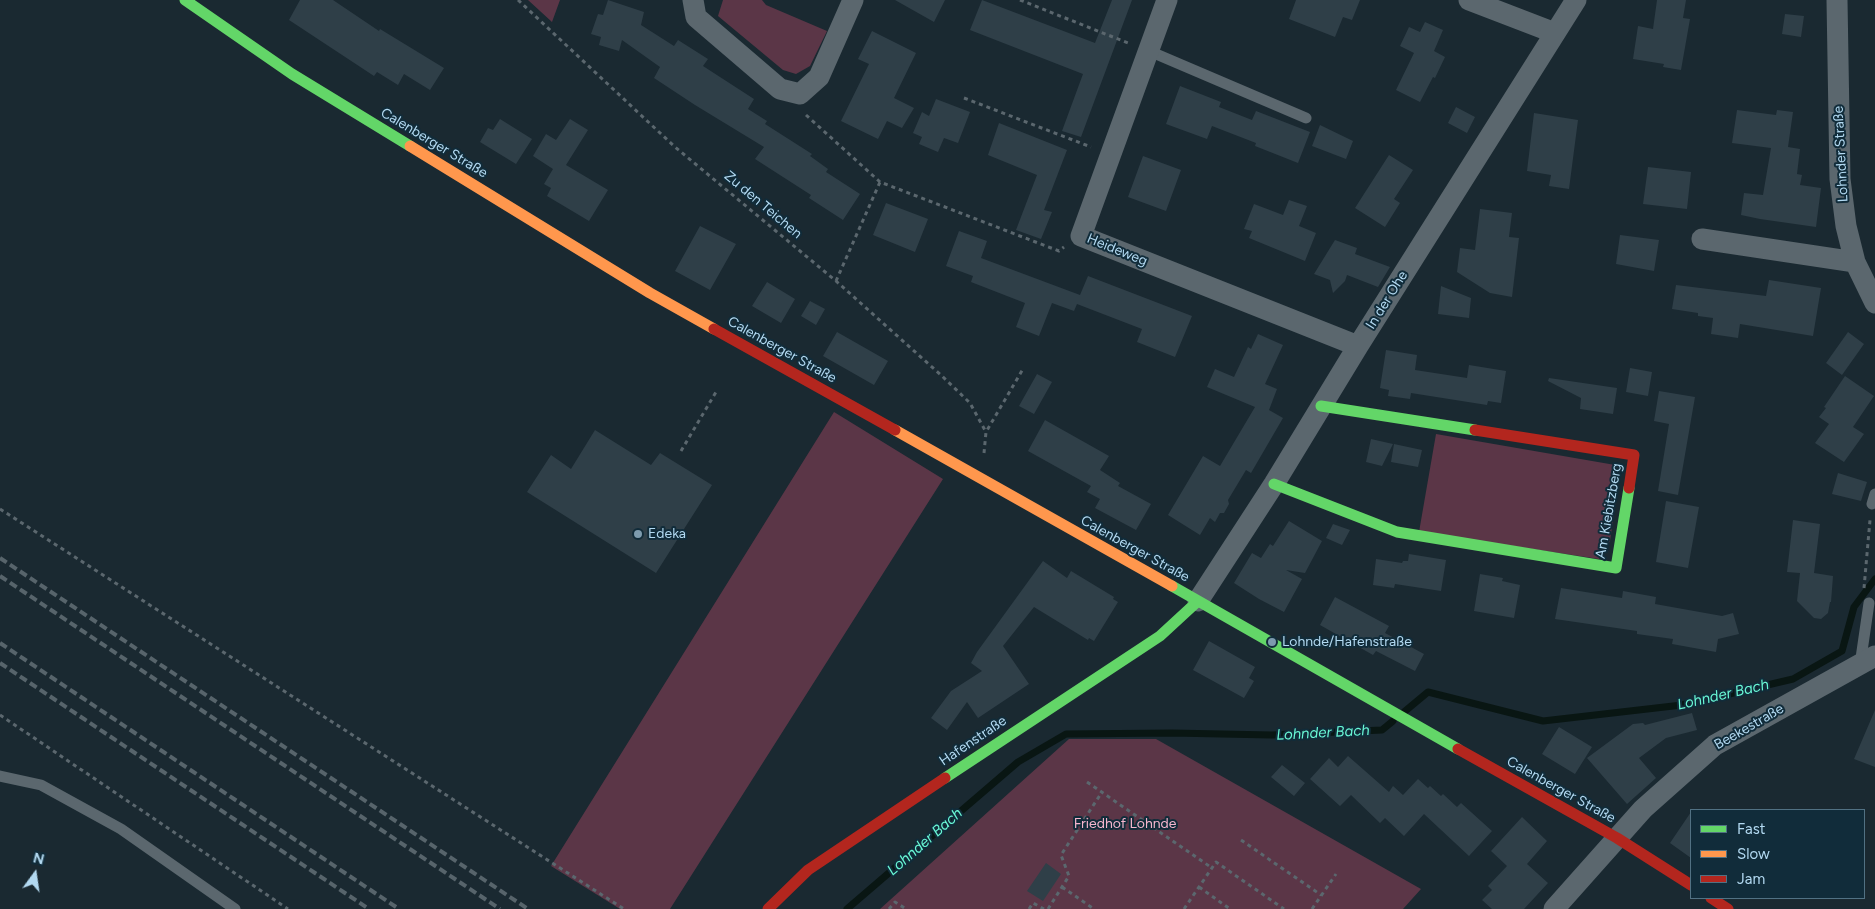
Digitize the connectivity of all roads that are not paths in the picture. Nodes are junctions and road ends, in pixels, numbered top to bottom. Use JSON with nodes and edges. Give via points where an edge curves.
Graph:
{"nodes":[{"id":1,"x":184,"y":0,"type":"edge"},
{"id":2,"x":693,"y":0,"type":"edge"},
{"id":3,"x":853,"y":0,"type":"edge"},
{"id":4,"x":1167,"y":0,"type":"edge"},
{"id":5,"x":1469,"y":0,"type":"edge"},
{"id":6,"x":1576,"y":0,"type":"edge"},
{"id":7,"x":1837,"y":0,"type":"edge"},
{"id":8,"x":1555,"y":33,"type":"junction"},
{"id":9,"x":1149,"y":51,"type":"junction"},
{"id":10,"x":1306,"y":118,"type":"dead end"},
{"id":11,"x":1702,"y":239,"type":"dead end"},
{"id":12,"x":1855,"y":262,"type":"junction"},
{"id":13,"x":1875,"y":303,"type":"edge"},
{"id":14,"x":1358,"y":346,"type":"junction"},
{"id":15,"x":1321,"y":406,"type":"junction"},
{"id":16,"x":1274,"y":484,"type":"junction"},
{"id":17,"x":1198,"y":601,"type":"junction"},
{"id":18,"x":1869,"y":603,"type":"dead end"},
{"id":19,"x":1868,"y":661,"type":"edge"},
{"id":20,"x":0,"y":776,"type":"edge"},
{"id":21,"x":1617,"y":838,"type":"junction"},
{"id":22,"x":1690,"y":884,"type":"edge"},
{"id":23,"x":1713,"y":899,"type":"edge"},
{"id":24,"x":235,"y":909,"type":"edge"},
{"id":25,"x":768,"y":909,"type":"edge"},
{"id":26,"x":1554,"y":909,"type":"edge"},
{"id":27,"x":1728,"y":909,"type":"edge"}],
"edges":[{"from":1,"to":17,"type":"street","name":"Calenberger Straße","via":[[292,74],[650,293]]},
{"from":2,"to":3,"type":"street","via":[[696,17],[780,88],[800,94],[819,77]]},
{"from":4,"to":9,"type":"street","name":"Heideweg"},
{"from":5,"to":8,"type":"street"},
{"from":6,"to":8,"type":"street","name":"In der Ohe"},
{"from":7,"to":12,"type":"street","name":"Lohnder Straße","via":[[1840,178],[1846,226]]},
{"from":8,"to":14,"type":"street","name":"In der Ohe"},
{"from":9,"to":10,"type":"lane"},
{"from":9,"to":14,"type":"street","name":"Heideweg","via":[[1081,236]]},
{"from":11,"to":12,"type":"street"},
{"from":12,"to":13,"type":"street","name":"Lohnder Straße"},
{"from":14,"to":15,"type":"street","name":"In der Ohe"},
{"from":15,"to":16,"type":"street","name":"In der Ohe"},
{"from":15,"to":16,"type":"street","name":"Am Kiebitzberg","via":[[1634,455],[1616,568],[1398,532]]},
{"from":16,"to":17,"type":"street","name":"In der Ohe"},
{"from":17,"to":21,"type":"street","name":"Calenberger Straße"},
{"from":17,"to":25,"type":"street","name":"Hafenstraße","via":[[1160,636],[808,870]]},
{"from":18,"to":19,"type":"lane"},
{"from":19,"to":21,"type":"street","name":"Beekestraße","via":[[1715,745],[1643,809]]},
{"from":20,"to":24,"type":"lane","via":[[41,785],[121,829]]},
{"from":21,"to":22,"type":"street","name":"Calenberger Straße"},
{"from":21,"to":26,"type":"street","name":"Beekestraße"},
{"from":23,"to":27,"type":"street"}]}
